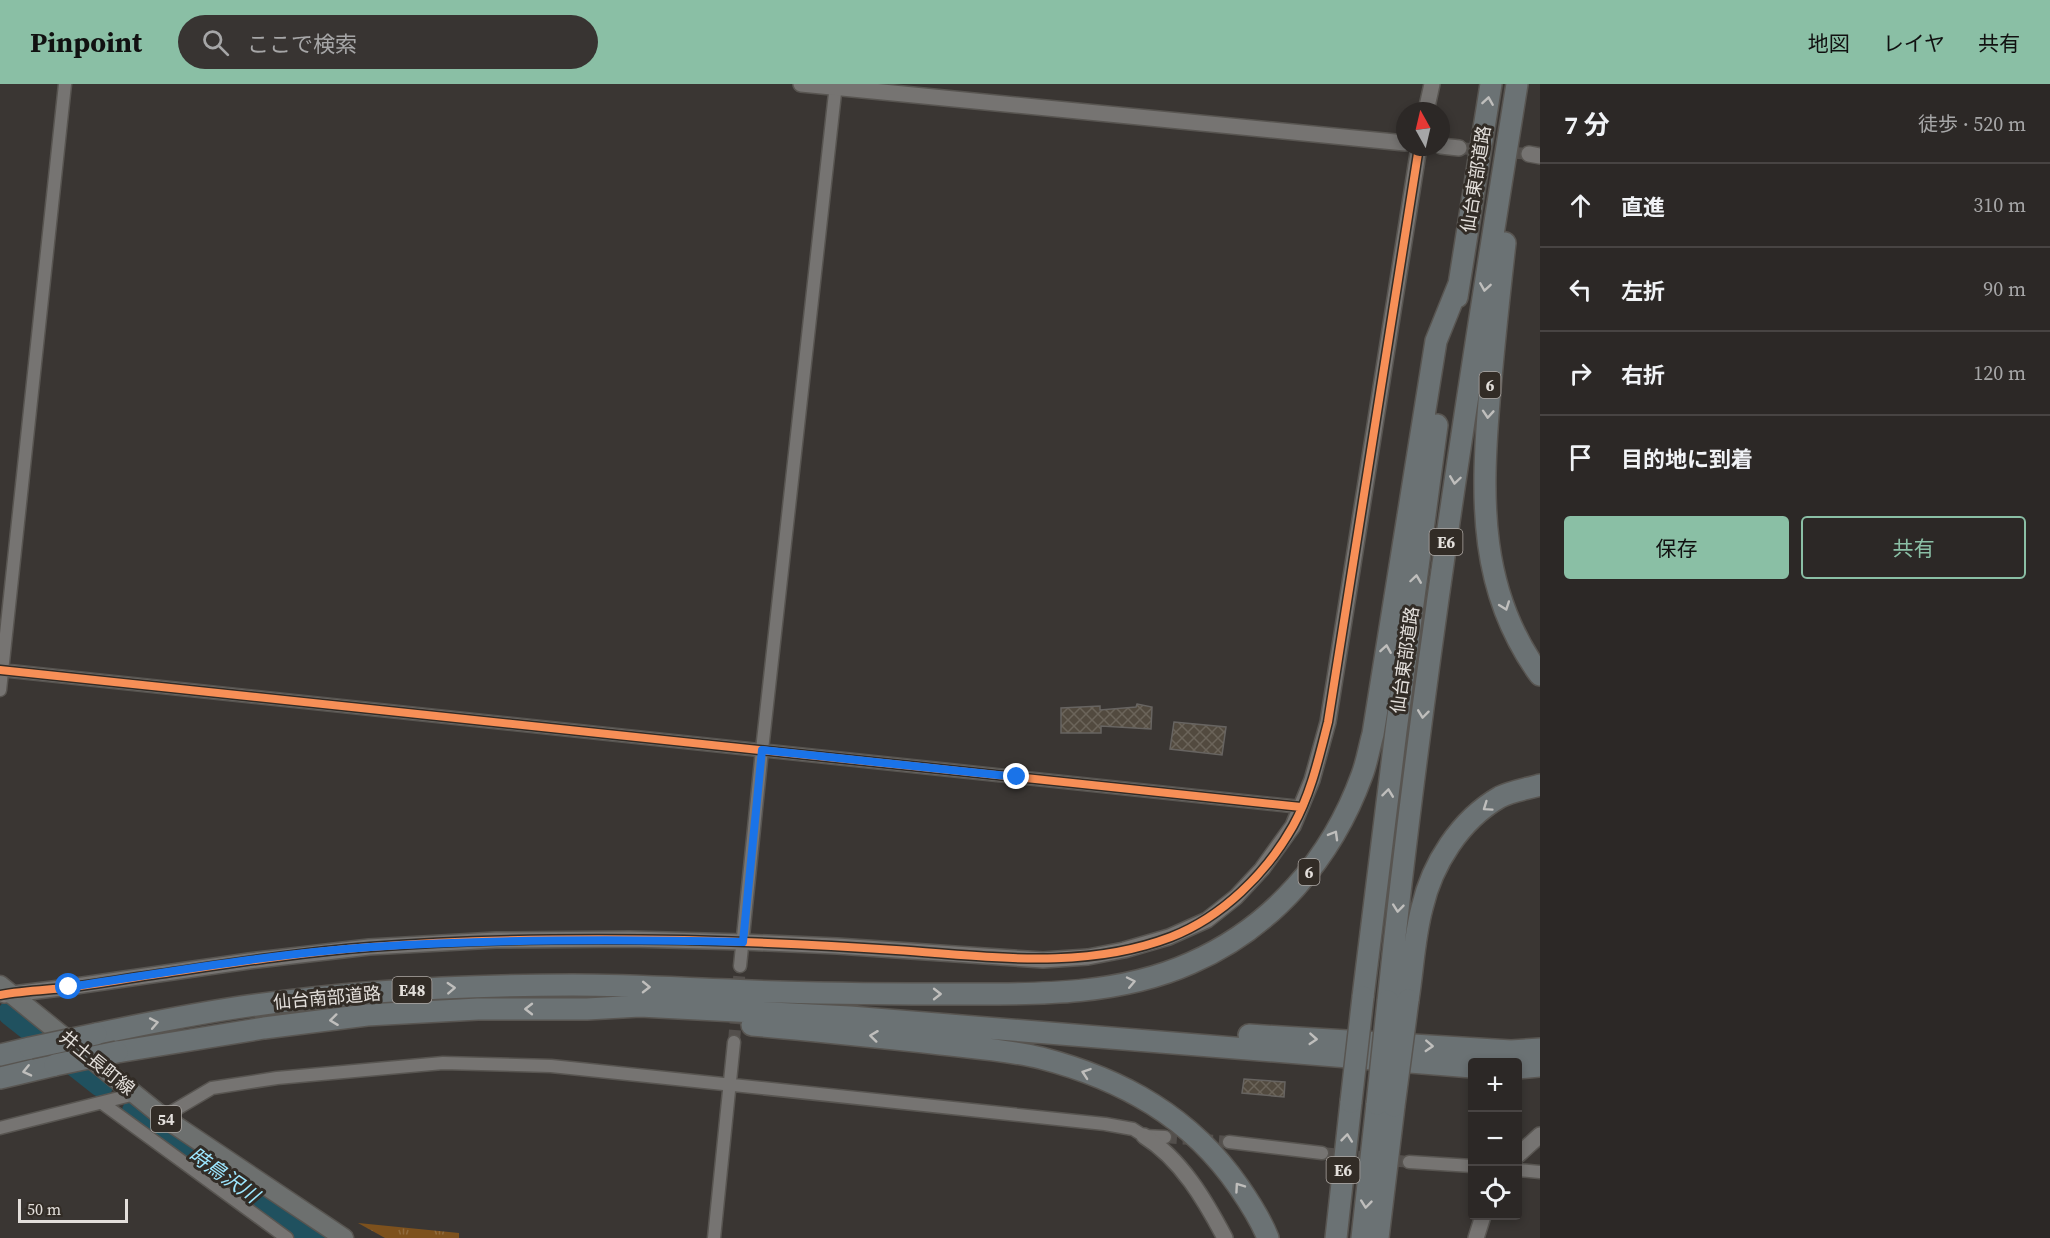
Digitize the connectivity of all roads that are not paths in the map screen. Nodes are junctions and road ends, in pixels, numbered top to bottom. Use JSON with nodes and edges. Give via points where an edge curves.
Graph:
{"nodes":[{"id":1,"x":65,"y":84,"type":"edge"},
{"id":2,"x":801,"y":84,"type":"edge"},
{"id":3,"x":1432,"y":84,"type":"edge"},
{"id":4,"x":1491,"y":84,"type":"edge"},
{"id":5,"x":1519,"y":84,"type":"edge"},
{"id":6,"x":836,"y":86,"type":"edge"},
{"id":7,"x":1428,"y":102,"type":"edge"},
{"id":8,"x":1396,"y":142,"type":"edge"},
{"id":9,"x":1450,"y":147,"type":"edge"},
{"id":10,"x":1460,"y":148,"type":"tunnel mouth"},
{"id":11,"x":1418,"y":156,"type":"edge"},
{"id":12,"x":1459,"y":284,"type":"junction"},
{"id":13,"x":1,"y":670,"type":"edge"},
{"id":14,"x":1540,"y":675,"type":"edge"},
{"id":15,"x":0,"y":690,"type":"edge"},
{"id":16,"x":762,"y":750,"type":"junction"},
{"id":17,"x":1540,"y":785,"type":"edge"},
{"id":18,"x":1301,"y":807,"type":"junction"},
{"id":19,"x":743,"y":942,"type":"junction"},
{"id":20,"x":740,"y":966,"type":"tunnel mouth"},
{"id":21,"x":4,"y":991,"type":"edge"},
{"id":22,"x":732,"y":991,"type":"junction"},
{"id":23,"x":1398,"y":1000,"type":"junction"},
{"id":24,"x":587,"y":1009,"type":"junction"},
{"id":25,"x":734,"y":1042,"type":"tunnel mouth"},
{"id":26,"x":1540,"y":1049,"type":"edge"},
{"id":27,"x":0,"y":1055,"type":"edge"},
{"id":28,"x":1540,"y":1066,"type":"edge"},
{"id":29,"x":1468,"y":1067,"type":"edge"},
{"id":30,"x":1522,"y":1068,"type":"edge"},
{"id":31,"x":0,"y":1078,"type":"edge"},
{"id":32,"x":729,"y":1084,"type":"junction"},
{"id":33,"x":135,"y":1094,"type":"junction"},
{"id":34,"x":102,"y":1103,"type":"junction"},
{"id":35,"x":1385,"y":1105,"type":"junction"},
{"id":36,"x":163,"y":1117,"type":"junction"},
{"id":37,"x":0,"y":1128,"type":"edge"},
{"id":38,"x":1540,"y":1135,"type":"edge"},
{"id":39,"x":1144,"y":1136,"type":"junction"},
{"id":40,"x":1165,"y":1137,"type":"tunnel mouth"},
{"id":41,"x":1229,"y":1142,"type":"tunnel mouth"},
{"id":42,"x":1522,"y":1151,"type":"edge"},
{"id":43,"x":1322,"y":1153,"type":"tunnel mouth"},
{"id":44,"x":1409,"y":1162,"type":"tunnel mouth"},
{"id":45,"x":1468,"y":1166,"type":"edge"},
{"id":46,"x":1522,"y":1170,"type":"edge"},
{"id":47,"x":1540,"y":1172,"type":"edge"},
{"id":48,"x":1481,"y":1220,"type":"edge"},
{"id":49,"x":287,"y":1238,"type":"edge"},
{"id":50,"x":345,"y":1238,"type":"edge"},
{"id":51,"x":714,"y":1238,"type":"edge"},
{"id":52,"x":1225,"y":1238,"type":"edge"},
{"id":53,"x":1268,"y":1238,"type":"edge"},
{"id":54,"x":1336,"y":1238,"type":"edge"},
{"id":55,"x":1362,"y":1238,"type":"edge"},
{"id":56,"x":1378,"y":1238,"type":"edge"},
{"id":57,"x":1476,"y":1238,"type":"edge"}],
"edges":[{"from":1,"to":13,"type":"street"},
{"from":2,"to":6,"type":"street"},
{"from":3,"to":7,"type":"street"},
{"from":12,"to":4,"type":"highway","name":"仙台東部道路","number":"E6","one_way":true},
{"from":5,"to":14,"type":"highway","number":"6","one_way":true,"via":[[1493,349],[1484,507],[1487,544],[1497,585],[1519,643]]},
{"from":5,"to":23,"type":"highway","name":"仙台東部道路","number":"E6","one_way":true,"via":[[1439,588],[1399,899]]},
{"from":6,"to":8,"type":"street"},
{"from":6,"to":16,"type":"street"},
{"from":9,"to":10,"type":"street"},
{"from":11,"to":18,"type":"street","via":[[1328,722]]},
{"from":22,"to":12,"type":"highway","number":"6","one_way":true,"via":[[1037,994],[1100,987],[1167,973],[1191,963],[1251,930],[1275,909],[1334,838],[1363,773],[1373,734],[1436,341]]},
{"from":54,"to":12,"type":"highway","name":"仙台東部道路","number":"E6","one_way":true,"bridge":true,"via":[[1417,573]]},
{"from":13,"to":15,"type":"street"},
{"from":13,"to":16,"type":"street"},
{"from":16,"to":18,"type":"street"},
{"from":16,"to":19,"type":"street"},
{"from":17,"to":23,"type":"highway","one_way":true,"via":[[1502,796],[1465,825],[1451,843],[1429,885]]},
{"from":18,"to":19,"type":"street","via":[[1293,826],[1262,869],[1236,897],[1207,920],[1169,937],[1124,950],[1043,960]]},
{"from":19,"to":20,"type":"street"},
{"from":19,"to":21,"type":"street","via":[[496,940],[369,947],[69,987]]},
{"from":21,"to":33,"type":"main road","name":"井土長町線","number":"54"},
{"from":22,"to":26,"type":"highway","one_way":true,"via":[[818,1002],[1162,1029],[1511,1051]]},
{"from":27,"to":22,"type":"highway","name":"仙台南部道路","number":"E48","one_way":true,"bridge":true,"via":[[257,1004],[365,993],[573,985]]},
{"from":23,"to":35,"type":"highway","name":"仙台東部道路","number":"E6","bridge":true},
{"from":24,"to":29,"type":"highway","via":[[640,1006],[850,1017]]},
{"from":24,"to":31,"type":"highway","name":"仙台南部道路","number":"E48","one_way":true,"bridge":true,"via":[[368,1015],[117,1052]]},
{"from":53,"to":24,"type":"highway","one_way":true,"via":[[1248,1200],[1207,1147],[1157,1106],[1125,1087],[1086,1072],[1004,1051]]},
{"from":25,"to":32,"type":"street"},
{"from":28,"to":30,"type":"highway"},
{"from":32,"to":36,"type":"street","via":[[551,1066],[444,1062],[212,1088]]},
{"from":32,"to":39,"type":"street","via":[[1105,1124],[1133,1129]]},
{"from":32,"to":51,"type":"street"},
{"from":33,"to":34,"type":"street"},
{"from":33,"to":36,"type":"main road","name":"井土長町線","number":"54"},
{"from":34,"to":37,"type":"street"},
{"from":34,"to":49,"type":"street"},
{"from":35,"to":55,"type":"highway","name":"仙台東部道路","number":"E6","one_way":true},
{"from":35,"to":56,"type":"highway"},
{"from":36,"to":50,"type":"main road","name":"井土長町線","number":"54"},
{"from":38,"to":42,"type":"street"},
{"from":39,"to":40,"type":"street"},
{"from":39,"to":52,"type":"street","via":[[1159,1145],[1177,1165],[1205,1201]]},
{"from":41,"to":43,"type":"street"},
{"from":44,"to":45,"type":"street"},
{"from":46,"to":47,"type":"street"},
{"from":48,"to":57,"type":"street"}]}
